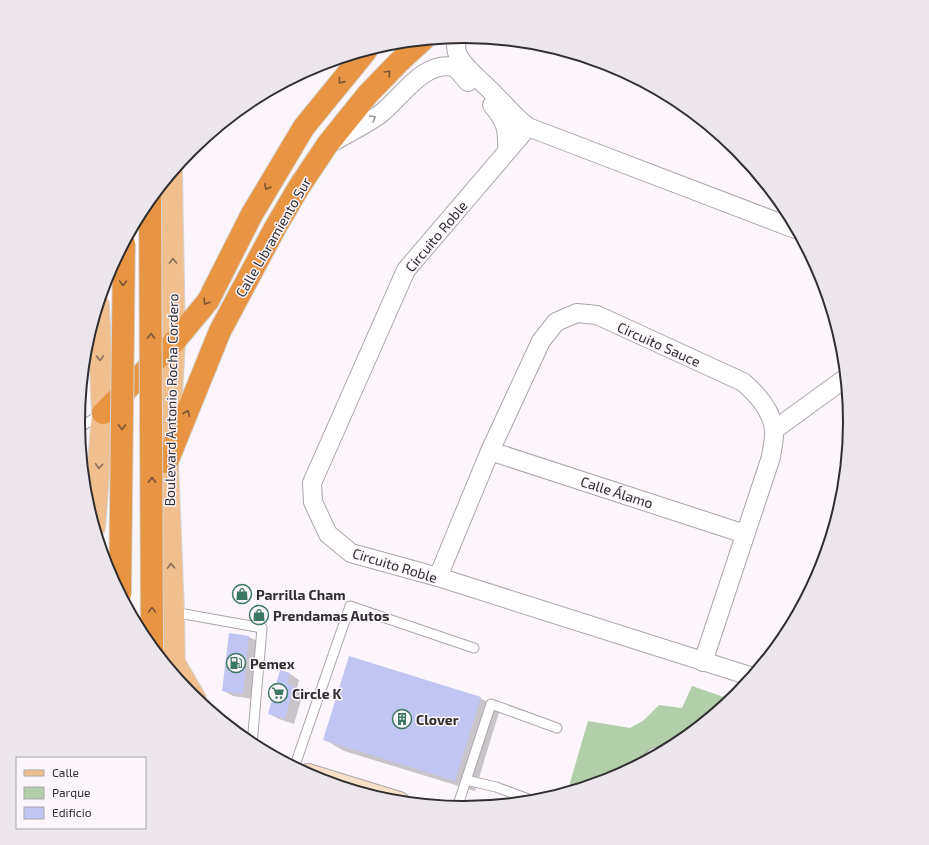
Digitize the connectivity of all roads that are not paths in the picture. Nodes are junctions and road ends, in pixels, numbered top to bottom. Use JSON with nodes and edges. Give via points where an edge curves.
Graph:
{"nodes":[{"id":1,"x":456,"y":43,"type":"edge"},
{"id":2,"x":417,"y":46,"type":"edge"},
{"id":3,"x":361,"y":58,"type":"edge"},
{"id":4,"x":458,"y":64,"type":"junction"},
{"id":5,"x":528,"y":127,"type":"junction"},
{"id":6,"x":327,"y":145,"type":"junction"},
{"id":7,"x":507,"y":151,"type":"junction"},
{"id":8,"x":171,"y":181,"type":"edge"},
{"id":9,"x":150,"y":210,"type":"edge"},
{"id":10,"x":789,"y":227,"type":"edge"},
{"id":11,"x":124,"y":255,"type":"edge"},
{"id":12,"x":99,"y":321,"type":"edge"},
{"id":13,"x":174,"y":342,"type":"junction"},
{"id":14,"x":842,"y":380,"type":"edge"},
{"id":15,"x":103,"y":413,"type":"junction"},
{"id":16,"x":85,"y":424,"type":"edge"},
{"id":17,"x":774,"y":430,"type":"junction"},
{"id":18,"x":490,"y":451,"type":"junction"},
{"id":19,"x":167,"y":462,"type":"junction"},
{"id":20,"x":95,"y":510,"type":"edge"},
{"id":21,"x":745,"y":534,"type":"junction"},
{"id":22,"x":438,"y":577,"type":"junction"},
{"id":23,"x":120,"y":582,"type":"edge"},
{"id":24,"x":173,"y":612,"type":"junction"},
{"id":25,"x":152,"y":637,"type":"edge"},
{"id":26,"x":474,"y":648,"type":"dead end"},
{"id":27,"x":703,"y":662,"type":"junction"},
{"id":28,"x":171,"y":664,"type":"edge"},
{"id":29,"x":747,"y":676,"type":"edge"},
{"id":30,"x":557,"y":728,"type":"dead end"},
{"id":31,"x":253,"y":737,"type":"edge"},
{"id":32,"x":296,"y":762,"type":"edge"},
{"id":33,"x":466,"y":780,"type":"junction"},
{"id":34,"x":524,"y":797,"type":"edge"},
{"id":35,"x":459,"y":802,"type":"edge"}],
"edges":[{"from":1,"to":4,"type":"street"},
{"from":6,"to":2,"type":"highway","name":"Calle Libramiento Sur","one_way":true,"via":[[368,94]]},
{"from":3,"to":13,"type":"highway","name":"Calle Libramiento Sur","one_way":true,"via":[[304,127],[252,214],[208,301]]},
{"from":4,"to":5,"type":"street","via":[[493,92],[516,118]]},
{"from":6,"to":4,"type":"street","one_way":true,"via":[[379,115],[428,71]]},
{"from":4,"to":7,"type":"street","via":[[474,88],[498,112],[506,127]]},
{"from":5,"to":7,"type":"street","name":"Circuito Roble"},
{"from":5,"to":10,"type":"street"},
{"from":19,"to":6,"type":"highway","name":"Calle Libramiento Sur","one_way":true,"via":[[220,331],[275,228]]},
{"from":7,"to":22,"type":"street","name":"Circuito Roble","via":[[406,270],[312,483],[313,502],[328,534],[351,554]]},
{"from":13,"to":8,"type":"main road","name":"Boulevard Antonio Rocha Cordero","one_way":true},
{"from":25,"to":9,"type":"highway","one_way":true,"bridge":true},
{"from":11,"to":23,"type":"highway","one_way":true,"bridge":true},
{"from":12,"to":15,"type":"main road","one_way":true},
{"from":13,"to":15,"type":"highway","name":"Calle Libramiento Sur"},
{"from":13,"to":19,"type":"main road","name":"Boulevard Antonio Rocha Cordero"},
{"from":14,"to":17,"type":"street"},
{"from":15,"to":16,"type":"lane"},
{"from":15,"to":20,"type":"main road","one_way":true},
{"from":17,"to":18,"type":"street","name":"Circuito Sauce","via":[[766,409],[755,392],[743,382],[597,315],[577,313],[556,322],[541,341]]},
{"from":17,"to":21,"type":"street","name":"Circuito Sauce","via":[[770,458]]},
{"from":18,"to":21,"type":"street","name":"Calle Álamo"},
{"from":18,"to":22,"type":"street","name":"Circuito Sauce"},
{"from":24,"to":19,"type":"main road","name":"Boulevard Antonio Rocha Cordero","one_way":true},
{"from":21,"to":27,"type":"street","name":"Circuito Sauce"},
{"from":22,"to":27,"type":"street","name":"Circuito Roble"},
{"from":24,"to":28,"type":"main road","name":"Boulevard Antonio Rocha Cordero"},
{"from":24,"to":31,"type":"lane","via":[[262,628]]},
{"from":26,"to":32,"type":"lane","via":[[350,606]]},
{"from":27,"to":29,"type":"street","name":"Circuito Roble"},
{"from":30,"to":33,"type":"lane","via":[[491,704]]},
{"from":33,"to":34,"type":"lane"},
{"from":33,"to":35,"type":"lane"}]}
